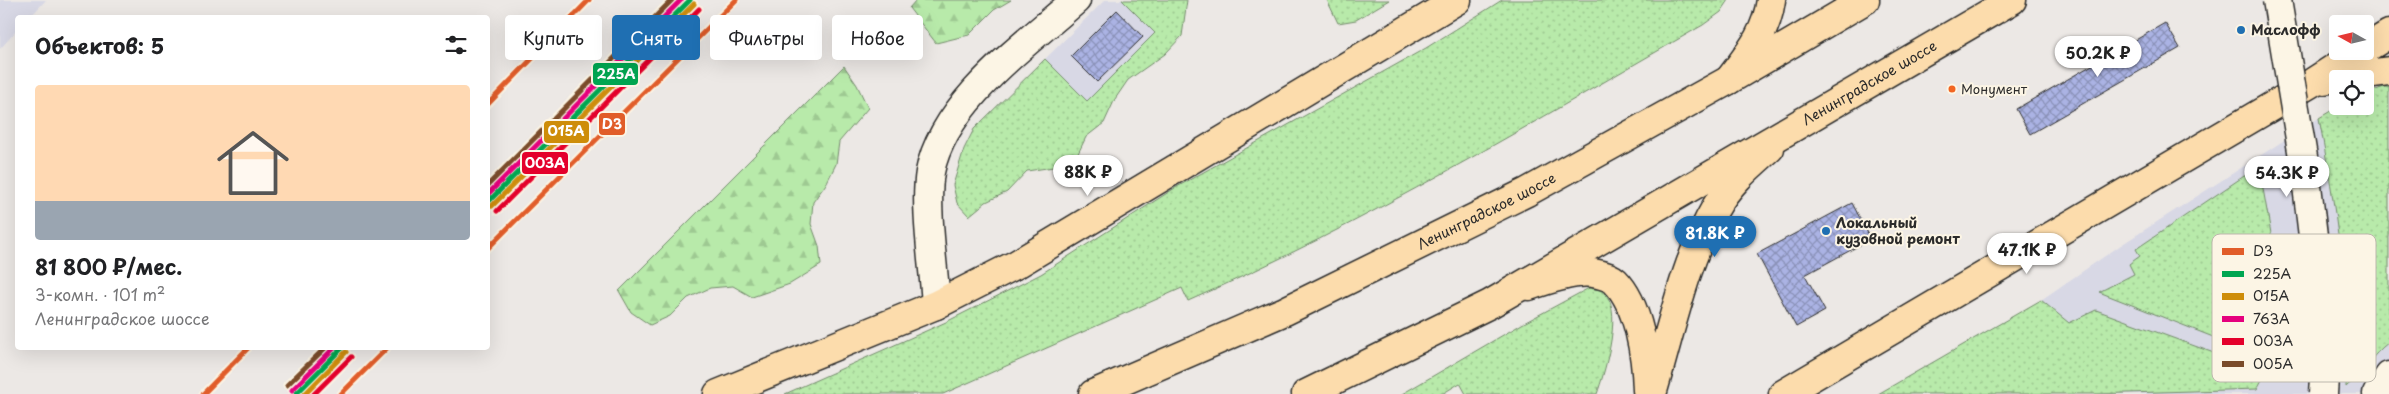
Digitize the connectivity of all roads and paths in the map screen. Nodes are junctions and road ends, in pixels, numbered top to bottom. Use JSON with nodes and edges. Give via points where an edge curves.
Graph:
{"nodes":[{"id":1,"x":1076,"y":0,"type":"edge"},
{"id":2,"x":1457,"y":0,"type":"edge"},
{"id":3,"x":1771,"y":0,"type":"edge"},
{"id":4,"x":1865,"y":0,"type":"edge"},
{"id":5,"x":2012,"y":0,"type":"edge"},
{"id":6,"x":2277,"y":0,"type":"edge"},
{"id":7,"x":2389,"y":34,"type":"edge"},
{"id":8,"x":2374,"y":43,"type":"edge"},
{"id":9,"x":2347,"y":60,"type":"edge"},
{"id":10,"x":2389,"y":71,"type":"edge"},
{"id":11,"x":1729,"y":80,"type":"junction"},
{"id":12,"x":2313,"y":82,"type":"junction"},
{"id":13,"x":1792,"y":129,"type":"junction"},
{"id":14,"x":2313,"y":234,"type":"edge"},
{"id":15,"x":1511,"y":291,"type":"junction"},
{"id":16,"x":936,"y":305,"type":"junction"},
{"id":17,"x":2389,"y":376,"type":"edge"},
{"id":18,"x":718,"y":394,"type":"edge"},
{"id":19,"x":1093,"y":394,"type":"edge"},
{"id":20,"x":1306,"y":394,"type":"edge"},
{"id":21,"x":1648,"y":394,"type":"edge"},
{"id":22,"x":1652,"y":394,"type":"edge"},
{"id":23,"x":1783,"y":394,"type":"edge"},
{"id":24,"x":2376,"y":394,"type":"edge"}],
"edges":[{"from":1,"to":16,"type":"street","via":[[988,79],[956,113],[938,144],[930,172],[929,204]]},
{"from":2,"to":16,"type":"main road","via":[[1017,264]]},
{"from":3,"to":11,"type":"main road","via":[[1760,39]]},
{"from":4,"to":11,"type":"main road","name":"Ленинградское шоссе"},
{"from":5,"to":13,"type":"main road","name":"Ленинградское шоссе"},
{"from":6,"to":14,"type":"street","bridge":true},
{"from":7,"to":8,"type":"main road"},
{"from":9,"to":12,"type":"main road"},
{"from":10,"to":12,"type":"main road"},
{"from":11,"to":19,"type":"main road","name":"Ленинградское шоссе","via":[[1527,192],[1285,311]]},
{"from":12,"to":23,"type":"main road"},
{"from":13,"to":15,"type":"main road","name":"Ленинградское шоссе"},
{"from":13,"to":22,"type":"main road","via":[[1743,172],[1716,206],[1695,252]]},
{"from":15,"to":20,"type":"main road","name":"Ленинградское шоссе"},
{"from":15,"to":21,"type":"main road","via":[[1556,278],[1592,273],[1614,279],[1635,318],[1646,356]]},
{"from":16,"to":18,"type":"main road"},
{"from":17,"to":24,"type":"street"}]}
